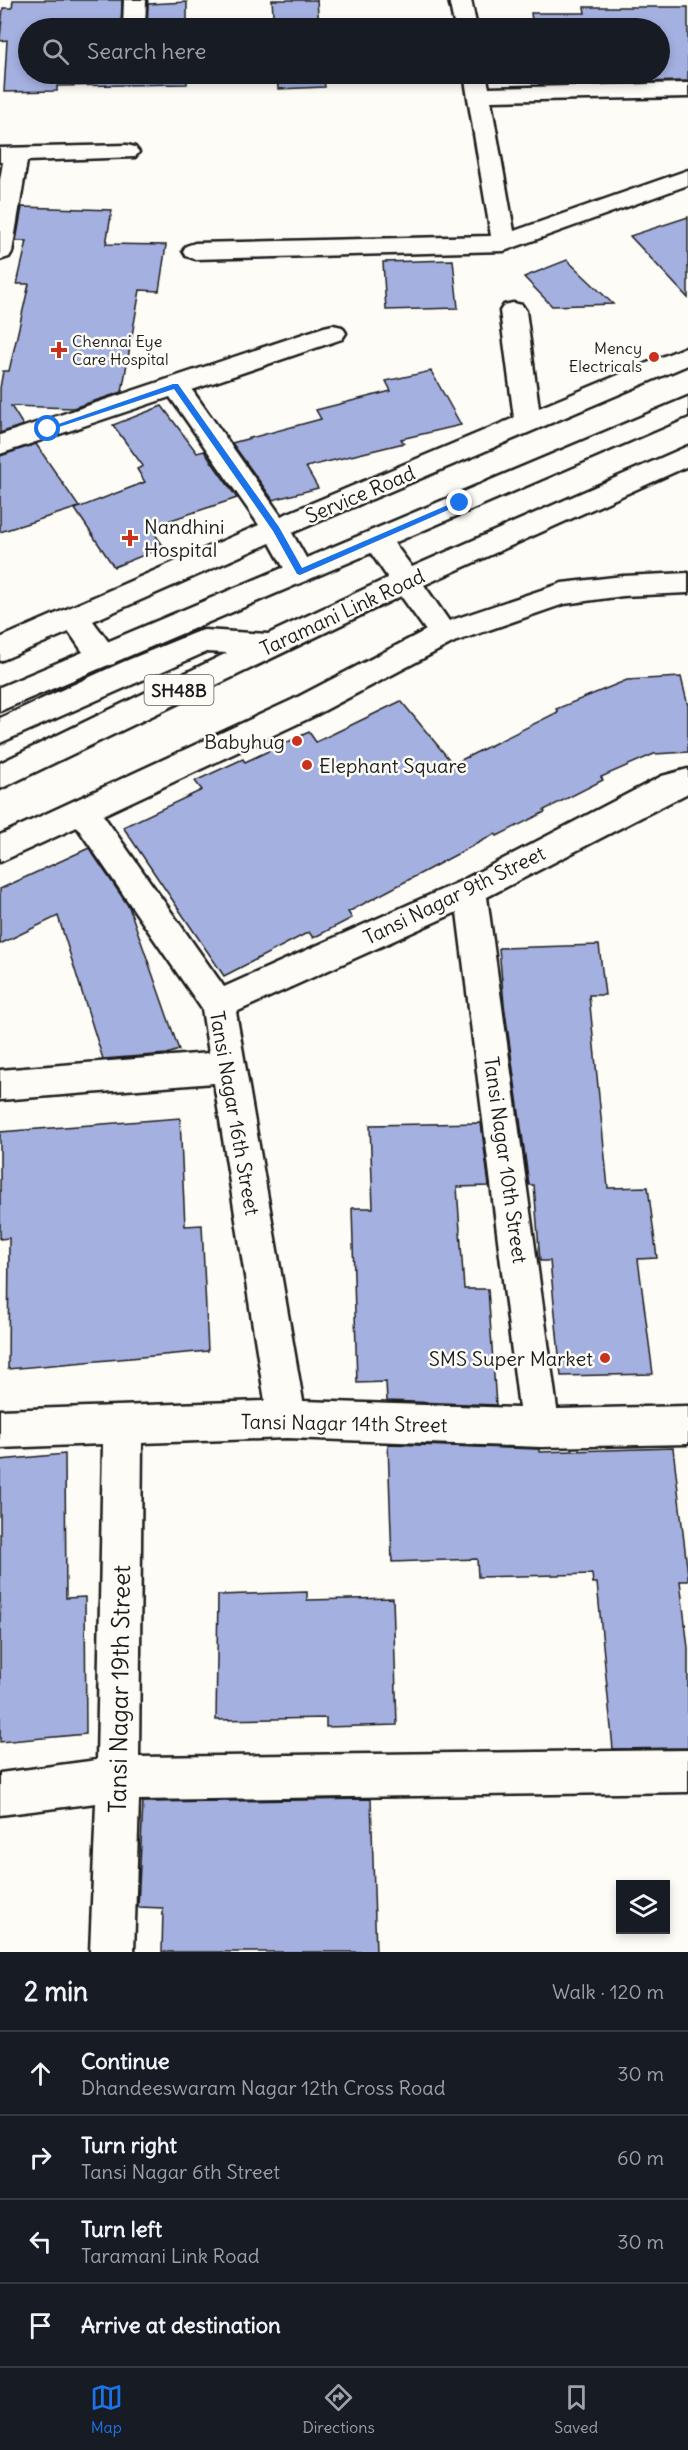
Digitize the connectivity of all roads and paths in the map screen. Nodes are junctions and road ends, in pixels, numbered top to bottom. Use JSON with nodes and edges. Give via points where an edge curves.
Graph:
{"nodes":[{"id":1,"x":135,"y":0,"type":"edge"},
{"id":2,"x":460,"y":0,"type":"edge"},
{"id":3,"x":134,"y":18,"type":"edge"},
{"id":4,"x":464,"y":18,"type":"edge"},
{"id":5,"x":477,"y":84,"type":"edge"},
{"id":6,"x":688,"y":90,"type":"edge"},
{"id":7,"x":127,"y":152,"type":"dead end"},
{"id":8,"x":8,"y":155,"type":"edge"},
{"id":9,"x":688,"y":177,"type":"edge"},
{"id":10,"x":504,"y":243,"type":"junction"},
{"id":11,"x":195,"y":251,"type":"dead end"},
{"id":12,"x":0,"y":252,"type":"edge"},
{"id":13,"x":513,"y":311,"type":"dead end"},
{"id":14,"x":333,"y":333,"type":"dead end"},
{"id":15,"x":688,"y":355,"type":"edge"},
{"id":16,"x":176,"y":386,"type":"junction"},
{"id":17,"x":688,"y":406,"type":"edge"},
{"id":18,"x":528,"y":424,"type":"junction"},
{"id":19,"x":0,"y":445,"type":"edge"},
{"id":20,"x":688,"y":455,"type":"edge"},
{"id":21,"x":276,"y":529,"type":"junction"},
{"id":22,"x":376,"y":540,"type":"junction"},
{"id":23,"x":300,"y":572,"type":"junction"},
{"id":24,"x":407,"y":582,"type":"junction"},
{"id":25,"x":688,"y":583,"type":"edge"},
{"id":26,"x":74,"y":618,"type":"junction"},
{"id":27,"x":444,"y":634,"type":"junction"},
{"id":28,"x":270,"y":645,"type":"junction"},
{"id":29,"x":0,"y":650,"type":"edge"},
{"id":30,"x":105,"y":656,"type":"junction"},
{"id":31,"x":0,"y":700,"type":"edge"},
{"id":32,"x":0,"y":731,"type":"edge"},
{"id":33,"x":0,"y":777,"type":"edge"},
{"id":34,"x":688,"y":781,"type":"edge"},
{"id":35,"x":82,"y":809,"type":"junction"},
{"id":36,"x":0,"y":849,"type":"edge"},
{"id":37,"x":470,"y":891,"type":"junction"},
{"id":38,"x":218,"y":1005,"type":"junction"},
{"id":39,"x":228,"y":1067,"type":"junction"},
{"id":40,"x":0,"y":1085,"type":"edge"},
{"id":41,"x":287,"y":1419,"type":"junction"},
{"id":42,"x":123,"y":1425,"type":"junction"},
{"id":43,"x":688,"y":1425,"type":"edge"},
{"id":44,"x":542,"y":1428,"type":"junction"},
{"id":45,"x":0,"y":1429,"type":"edge"},
{"id":46,"x":688,"y":1771,"type":"edge"},
{"id":47,"x":118,"y":1779,"type":"junction"},
{"id":48,"x":0,"y":1794,"type":"edge"},
{"id":49,"x":112,"y":1952,"type":"edge"}],
"edges":[{"from":1,"to":3,"type":"street"},
{"from":2,"to":4,"type":"street"},
{"from":5,"to":6,"type":"street"},
{"from":5,"to":10,"type":"street"},
{"from":7,"to":8,"type":"street"},
{"from":8,"to":12,"type":"street"},
{"from":9,"to":10,"type":"street"},
{"from":10,"to":11,"type":"street"},
{"from":13,"to":18,"type":"street"},
{"from":14,"to":16,"type":"street"},
{"from":15,"to":18,"type":"street","name":"Service Road"},
{"from":16,"to":19,"type":"street"},
{"from":16,"to":21,"type":"street"},
{"from":17,"to":22,"type":"street"},
{"from":18,"to":21,"type":"street","name":"Service Road"},
{"from":20,"to":24,"type":"street","name":"Taramani Link Road","number":"SH48B"},
{"from":21,"to":23,"type":"street"},
{"from":21,"to":26,"type":"street","name":"Service Road"},
{"from":22,"to":23,"type":"street"},
{"from":22,"to":24,"type":"street"},
{"from":23,"to":30,"type":"street"},
{"from":24,"to":27,"type":"street"},
{"from":24,"to":28,"type":"street","name":"Taramani Link Road","number":"SH48B"},
{"from":25,"to":27,"type":"street","via":[[562,594]]},
{"from":26,"to":29,"type":"street","name":"Service Road"},
{"from":26,"to":30,"type":"street"},
{"from":27,"to":35,"type":"street","via":[[303,708]]},
{"from":28,"to":32,"type":"street","via":[[204,641]]},
{"from":28,"to":33,"type":"street","name":"Taramani Link Road","number":"SH48B"},
{"from":30,"to":31,"type":"street"},
{"from":34,"to":37,"type":"street","name":"Tansi Nagar 9th Street","via":[[673,785]]},
{"from":35,"to":36,"type":"street"},
{"from":35,"to":38,"type":"street","name":"Tansi Nagar 16th Street"},
{"from":37,"to":38,"type":"street","name":"Tansi Nagar 9th Street"},
{"from":37,"to":44,"type":"street","name":"Tansi Nagar 10th Street"},
{"from":38,"to":39,"type":"street","name":"Tansi Nagar 16th Street"},
{"from":39,"to":40,"type":"street"},
{"from":39,"to":41,"type":"street","name":"Tansi Nagar 16th Street"},
{"from":41,"to":42,"type":"street","name":"Tansi Nagar 14th Street"},
{"from":41,"to":44,"type":"street","name":"Tansi Nagar 14th Street"},
{"from":42,"to":45,"type":"street","name":"Tansi Nagar 14th Street"},
{"from":42,"to":47,"type":"street","name":"Tansi Nagar 19th Street"},
{"from":43,"to":44,"type":"street","name":"Tansi Nagar 14th Street"},
{"from":46,"to":47,"type":"street"},
{"from":47,"to":48,"type":"street"},
{"from":47,"to":49,"type":"street","name":"Tansi Nagar 19th Street"}]}
